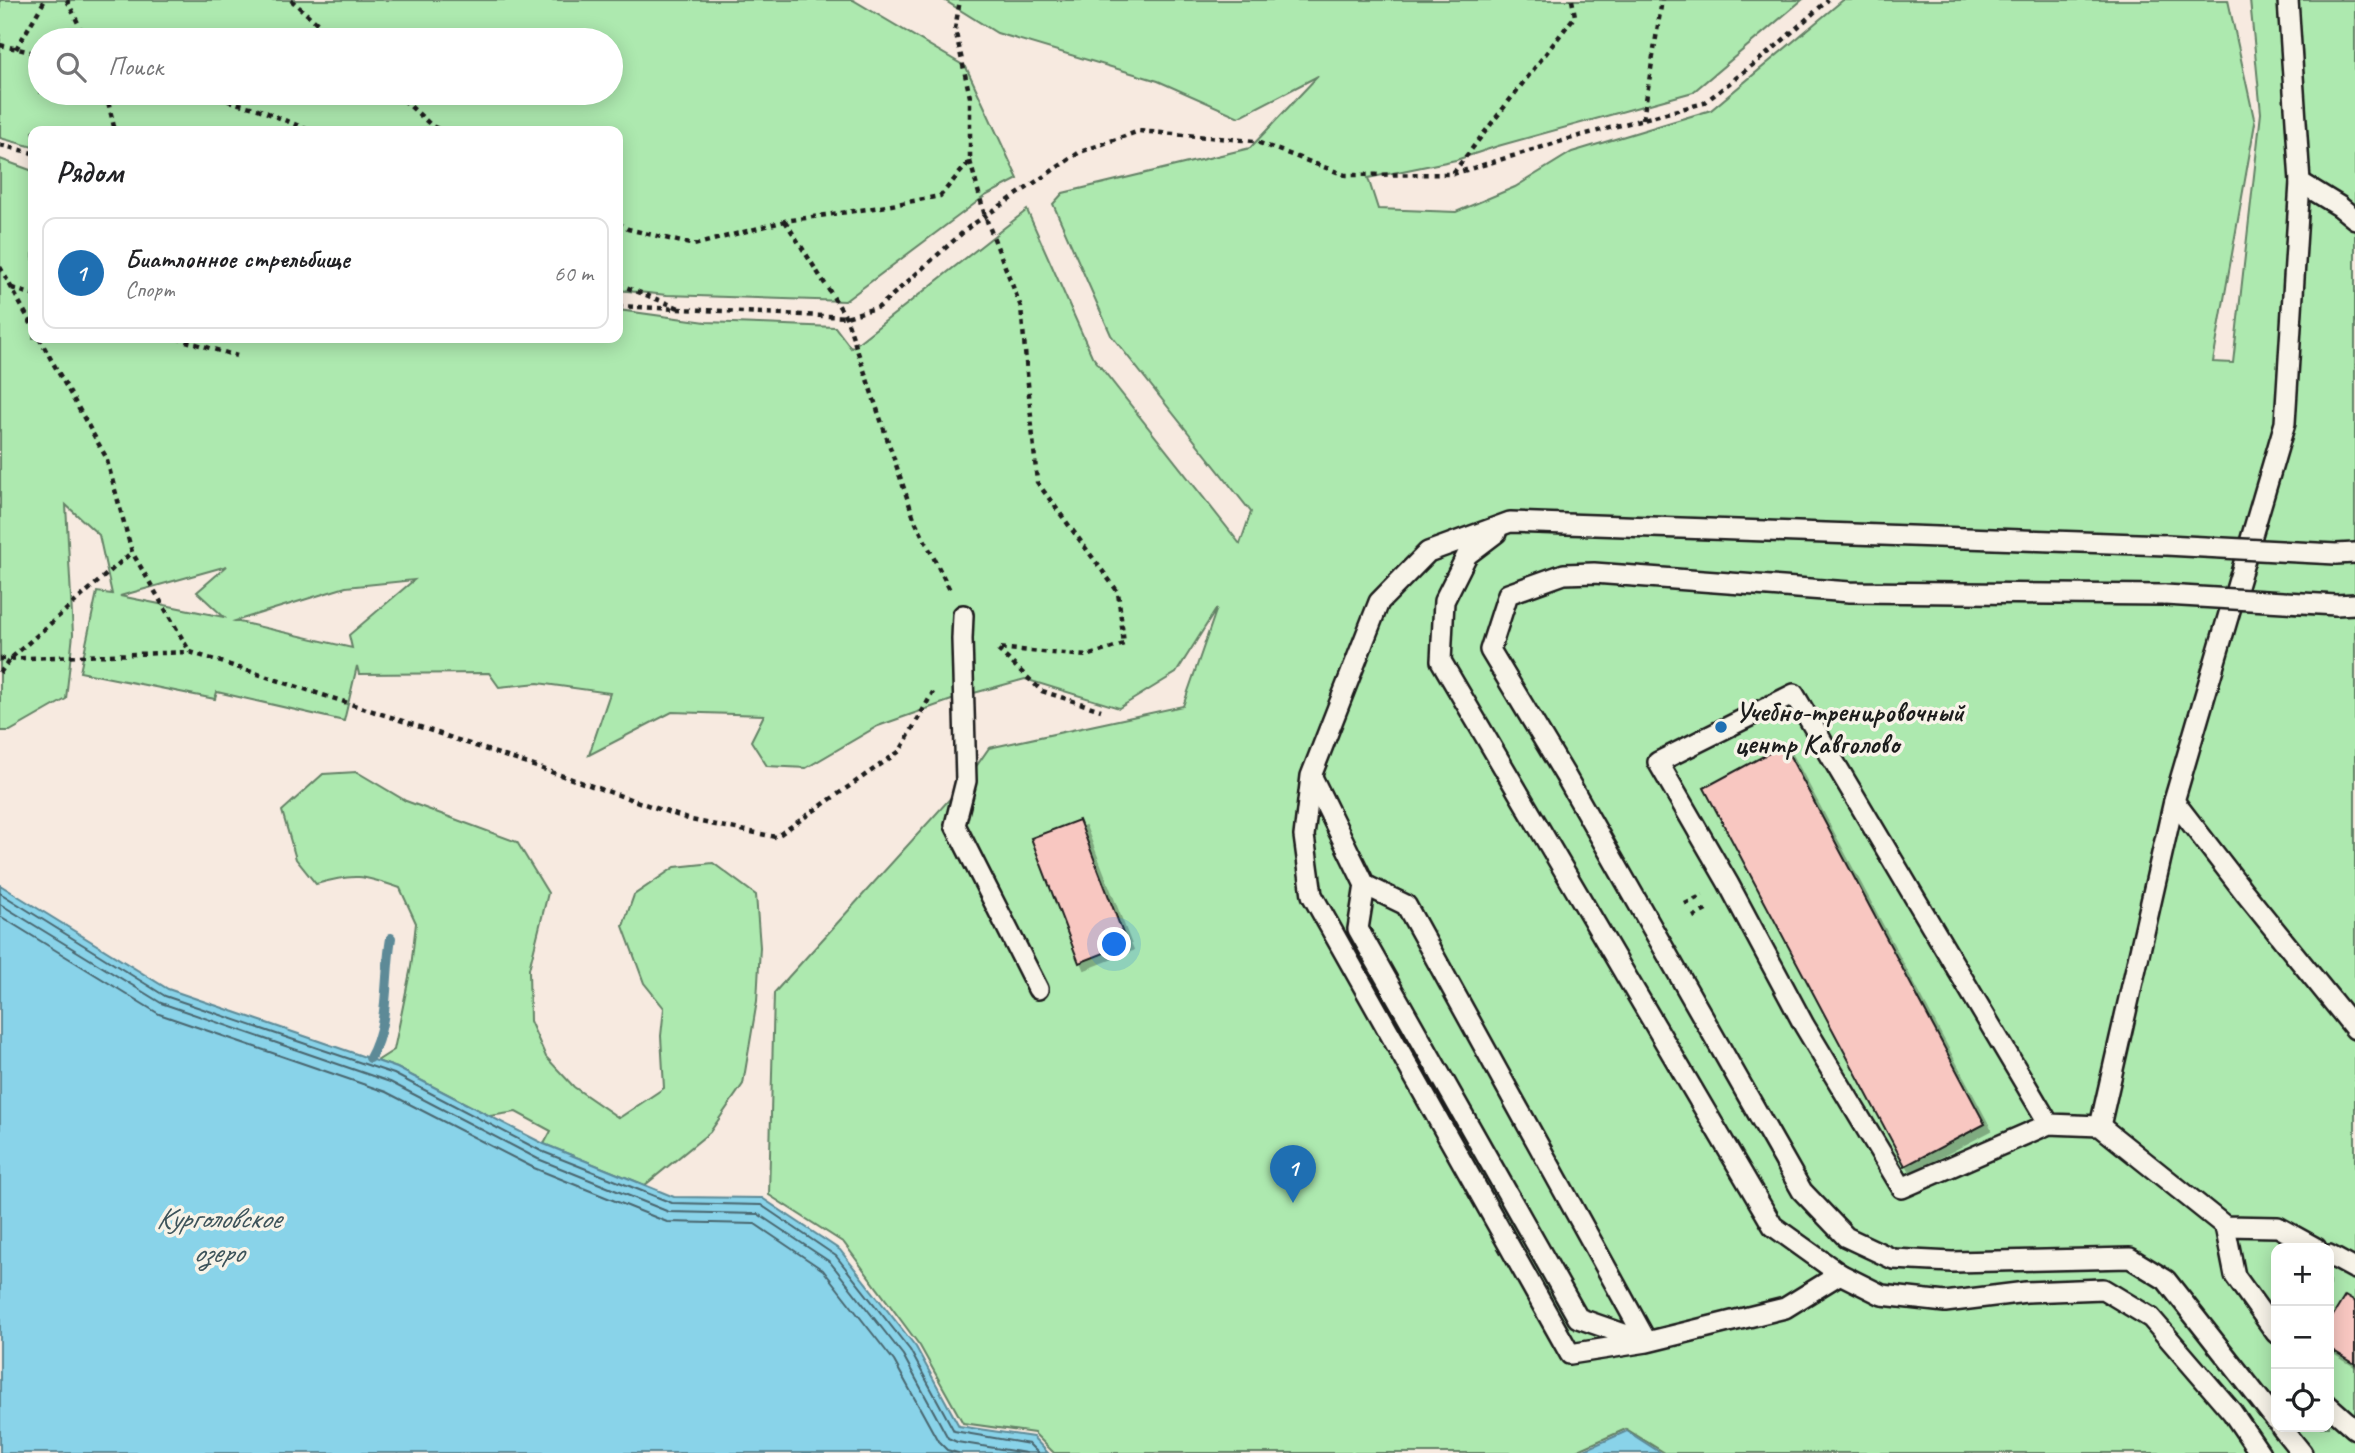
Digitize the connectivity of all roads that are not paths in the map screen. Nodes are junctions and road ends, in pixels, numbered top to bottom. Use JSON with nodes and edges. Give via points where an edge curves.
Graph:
{"nodes":[{"id":1,"x":2288,"y":0,"type":"edge"},
{"id":2,"x":2300,"y":182,"type":"junction"},
{"id":3,"x":2355,"y":219,"type":"edge"},
{"id":4,"x":1510,"y":522,"type":"junction"},
{"id":5,"x":2346,"y":553,"type":"edge"},
{"id":6,"x":2345,"y":604,"type":"edge"},
{"id":7,"x":963,"y":615,"type":"road end"},
{"id":8,"x":1311,"y":776,"type":"junction"},
{"id":9,"x":2174,"y":801,"type":"junction"},
{"id":10,"x":1365,"y":885,"type":"junction"},
{"id":11,"x":1038,"y":989,"type":"dead end"},
{"id":12,"x":2355,"y":1029,"type":"edge"},
{"id":13,"x":2049,"y":1124,"type":"junction"},
{"id":14,"x":2100,"y":1126,"type":"junction"},
{"id":15,"x":2225,"y":1226,"type":"junction"},
{"id":16,"x":2307,"y":1243,"type":"edge"},
{"id":17,"x":2334,"y":1258,"type":"edge"},
{"id":18,"x":2355,"y":1269,"type":"edge"},
{"id":19,"x":1840,"y":1275,"type":"junction"},
{"id":20,"x":2271,"y":1326,"type":"edge"},
{"id":21,"x":1647,"y":1342,"type":"junction"},
{"id":22,"x":2334,"y":1410,"type":"edge"},
{"id":23,"x":2271,"y":1414,"type":"edge"},
{"id":24,"x":2355,"y":1429,"type":"edge"},
{"id":25,"x":2285,"y":1432,"type":"edge"},
{"id":26,"x":2260,"y":1453,"type":"edge"},
{"id":27,"x":2302,"y":1453,"type":"edge"}],
"edges":[{"from":1,"to":2,"type":"lane"},
{"from":2,"to":3,"type":"lane"},
{"from":2,"to":9,"type":"lane","via":[[2285,423]]},
{"from":4,"to":5,"type":"lane","bridge":true},
{"from":4,"to":8,"type":"lane","via":[[1428,552],[1378,602]]},
{"from":4,"to":19,"type":"lane","via":[[1467,555],[1444,601],[1441,661],[1773,1226]]},
{"from":6,"to":23,"type":"lane","bridge":true,"via":[[2165,595],[1850,592],[1564,574],[1508,594],[1490,650],[1802,1191],[1846,1237],[1893,1259],[2130,1258],[2165,1280]]},
{"from":7,"to":11,"type":"lane","via":[[966,781],[955,825]]},
{"from":8,"to":10,"type":"lane"},
{"from":8,"to":21,"type":"lane","via":[[1304,836],[1312,895],[1570,1354]]},
{"from":9,"to":12,"type":"lane"},
{"from":9,"to":14,"type":"lane"},
{"from":10,"to":21,"type":"lane","via":[[1406,905]]},
{"from":10,"to":21,"type":"lane","via":[[1358,929],[1578,1318]]},
{"from":13,"to":13,"type":"lane","via":[[1902,1188],[1804,1025],[1658,762],[1794,694]]},
{"from":13,"to":14,"type":"lane"},
{"from":14,"to":15,"type":"lane"},
{"from":15,"to":16,"type":"lane","via":[[2278,1227]]},
{"from":15,"to":20,"type":"lane","via":[[2235,1276]]},
{"from":17,"to":18,"type":"lane"},
{"from":19,"to":21,"type":"lane","via":[[1785,1308]]},
{"from":19,"to":26,"type":"lane","via":[[1882,1295],[1945,1303],[2026,1292],[2103,1289],[2151,1318],[2232,1412]]},
{"from":22,"to":24,"type":"lane"},
{"from":25,"to":27,"type":"lane"}]}
